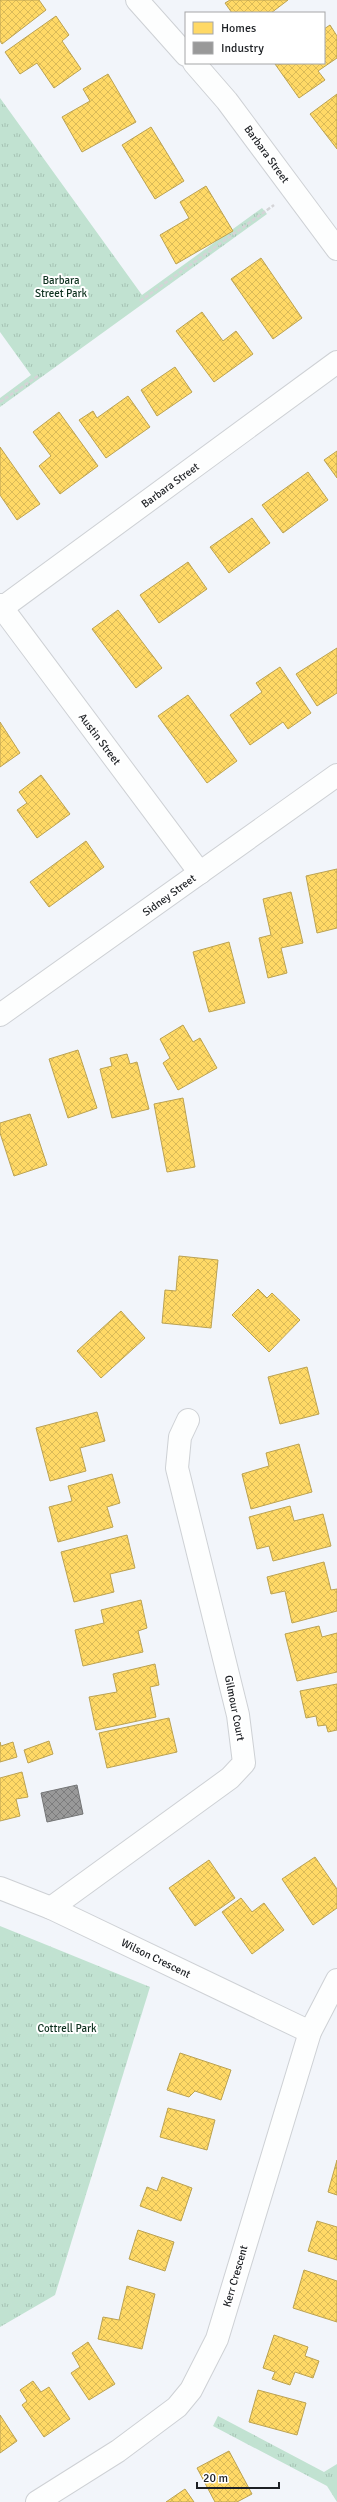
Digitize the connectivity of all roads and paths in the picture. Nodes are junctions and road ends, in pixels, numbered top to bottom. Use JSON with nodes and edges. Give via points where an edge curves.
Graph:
{"nodes":[{"id":1,"x":137,"y":0,"type":"edge"},
{"id":2,"x":185,"y":53,"type":"edge"},
{"id":3,"x":195,"y":64,"type":"edge"},
{"id":4,"x":294,"y":190,"type":"junction"},
{"id":5,"x":337,"y":249,"type":"edge"},
{"id":6,"x":140,"y":301,"type":"dead end"},
{"id":7,"x":337,"y":362,"type":"edge"},
{"id":8,"x":38,"y":376,"type":"dead end"},
{"id":9,"x":0,"y":402,"type":"edge"},
{"id":10,"x":1,"y":606,"type":"edge"},
{"id":11,"x":337,"y":774,"type":"edge"},
{"id":12,"x":200,"y":873,"type":"junction"},
{"id":13,"x":0,"y":1015,"type":"edge"},
{"id":14,"x":188,"y":1420,"type":"dead end"},
{"id":15,"x":0,"y":1888,"type":"edge"},
{"id":16,"x":51,"y":1908,"type":"junction"},
{"id":17,"x":337,"y":1980,"type":"edge"},
{"id":18,"x":310,"y":2032,"type":"junction"},
{"id":19,"x":37,"y":2502,"type":"edge"}],
"edges":[{"from":1,"to":2,"type":"street"},
{"from":3,"to":4,"type":"street","name":"Barbara Street","via":[[227,100]]},
{"from":4,"to":5,"type":"street","name":"Barbara Street"},
{"from":4,"to":6,"type":"path"},
{"from":7,"to":10,"type":"street","name":"Barbara Street"},
{"from":8,"to":9,"type":"path"},
{"from":10,"to":12,"type":"street","name":"Austin Street"},
{"from":11,"to":12,"type":"street","name":"Sidney Street"},
{"from":12,"to":13,"type":"street","name":"Sidney Street"},
{"from":14,"to":16,"type":"street","name":"Gilmour Court","via":[[180,1436],[177,1468],[238,1715],[244,1764],[224,1782]]},
{"from":15,"to":16,"type":"street","name":"Wilson Crescent"},
{"from":16,"to":18,"type":"street","name":"Wilson Crescent"},
{"from":17,"to":18,"type":"street","name":"Kerr Crescent"},
{"from":18,"to":19,"type":"street","name":"Kerr Crescent","via":[[217,2339],[191,2390],[177,2407],[118,2451]]}]}
